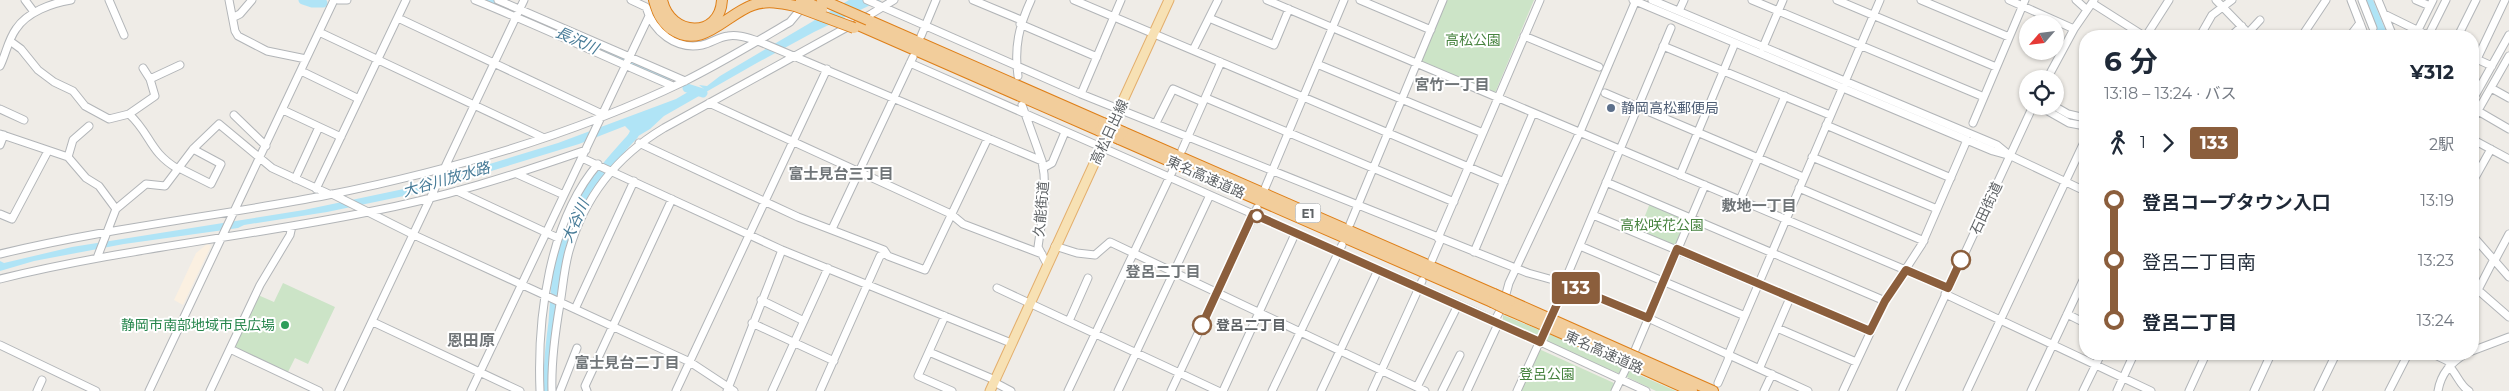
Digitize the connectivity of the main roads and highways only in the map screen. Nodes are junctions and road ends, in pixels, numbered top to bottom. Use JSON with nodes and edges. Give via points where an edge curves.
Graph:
{"nodes":[{"id":1,"x":662,"y":0,"type":"edge"},
{"id":2,"x":722,"y":0,"type":"edge"},
{"id":3,"x":822,"y":0,"type":"edge"},
{"id":4,"x":834,"y":0,"type":"edge"},
{"id":5,"x":1169,"y":0,"type":"edge"},
{"id":6,"x":649,"y":2,"type":"edge"},
{"id":7,"x":798,"y":3,"type":"edge"},
{"id":8,"x":870,"y":18,"type":"junction"},
{"id":9,"x":1101,"y":127,"type":"junction"},
{"id":10,"x":1634,"y":360,"type":"junction"},
{"id":11,"x":993,"y":385,"type":"edge"},
{"id":12,"x":1715,"y":387,"type":"edge"},
{"id":13,"x":1692,"y":391,"type":"edge"}],
"edges":[{"from":1,"to":2,"type":"highway","via":[[674,22],[692,29],[710,24],[720,11]]},
{"from":3,"to":8,"type":"highway","name":"東名高速道路","number":"E1","bridge":true},
{"from":4,"to":8,"type":"highway"},
{"from":5,"to":11,"type":"main road","name":"高松日出線"},
{"from":6,"to":7,"type":"highway","name":"東名高速道路","via":[[660,19],[675,32],[686,36],[706,33],[756,4]]},
{"from":7,"to":9,"type":"highway","name":"東名高速道路","number":"E1","bridge":true},
{"from":8,"to":9,"type":"highway","name":"東名高速道路","number":"E1"},
{"from":9,"to":10,"type":"highway","name":"東名高速道路","number":"E1","bridge":true,"via":[[1493,298],[1508,301]]},
{"from":10,"to":12,"type":"highway","name":"東名高速道路","number":"E1"},
{"from":10,"to":13,"type":"highway","name":"東名高速道路","number":"E1"}]}
